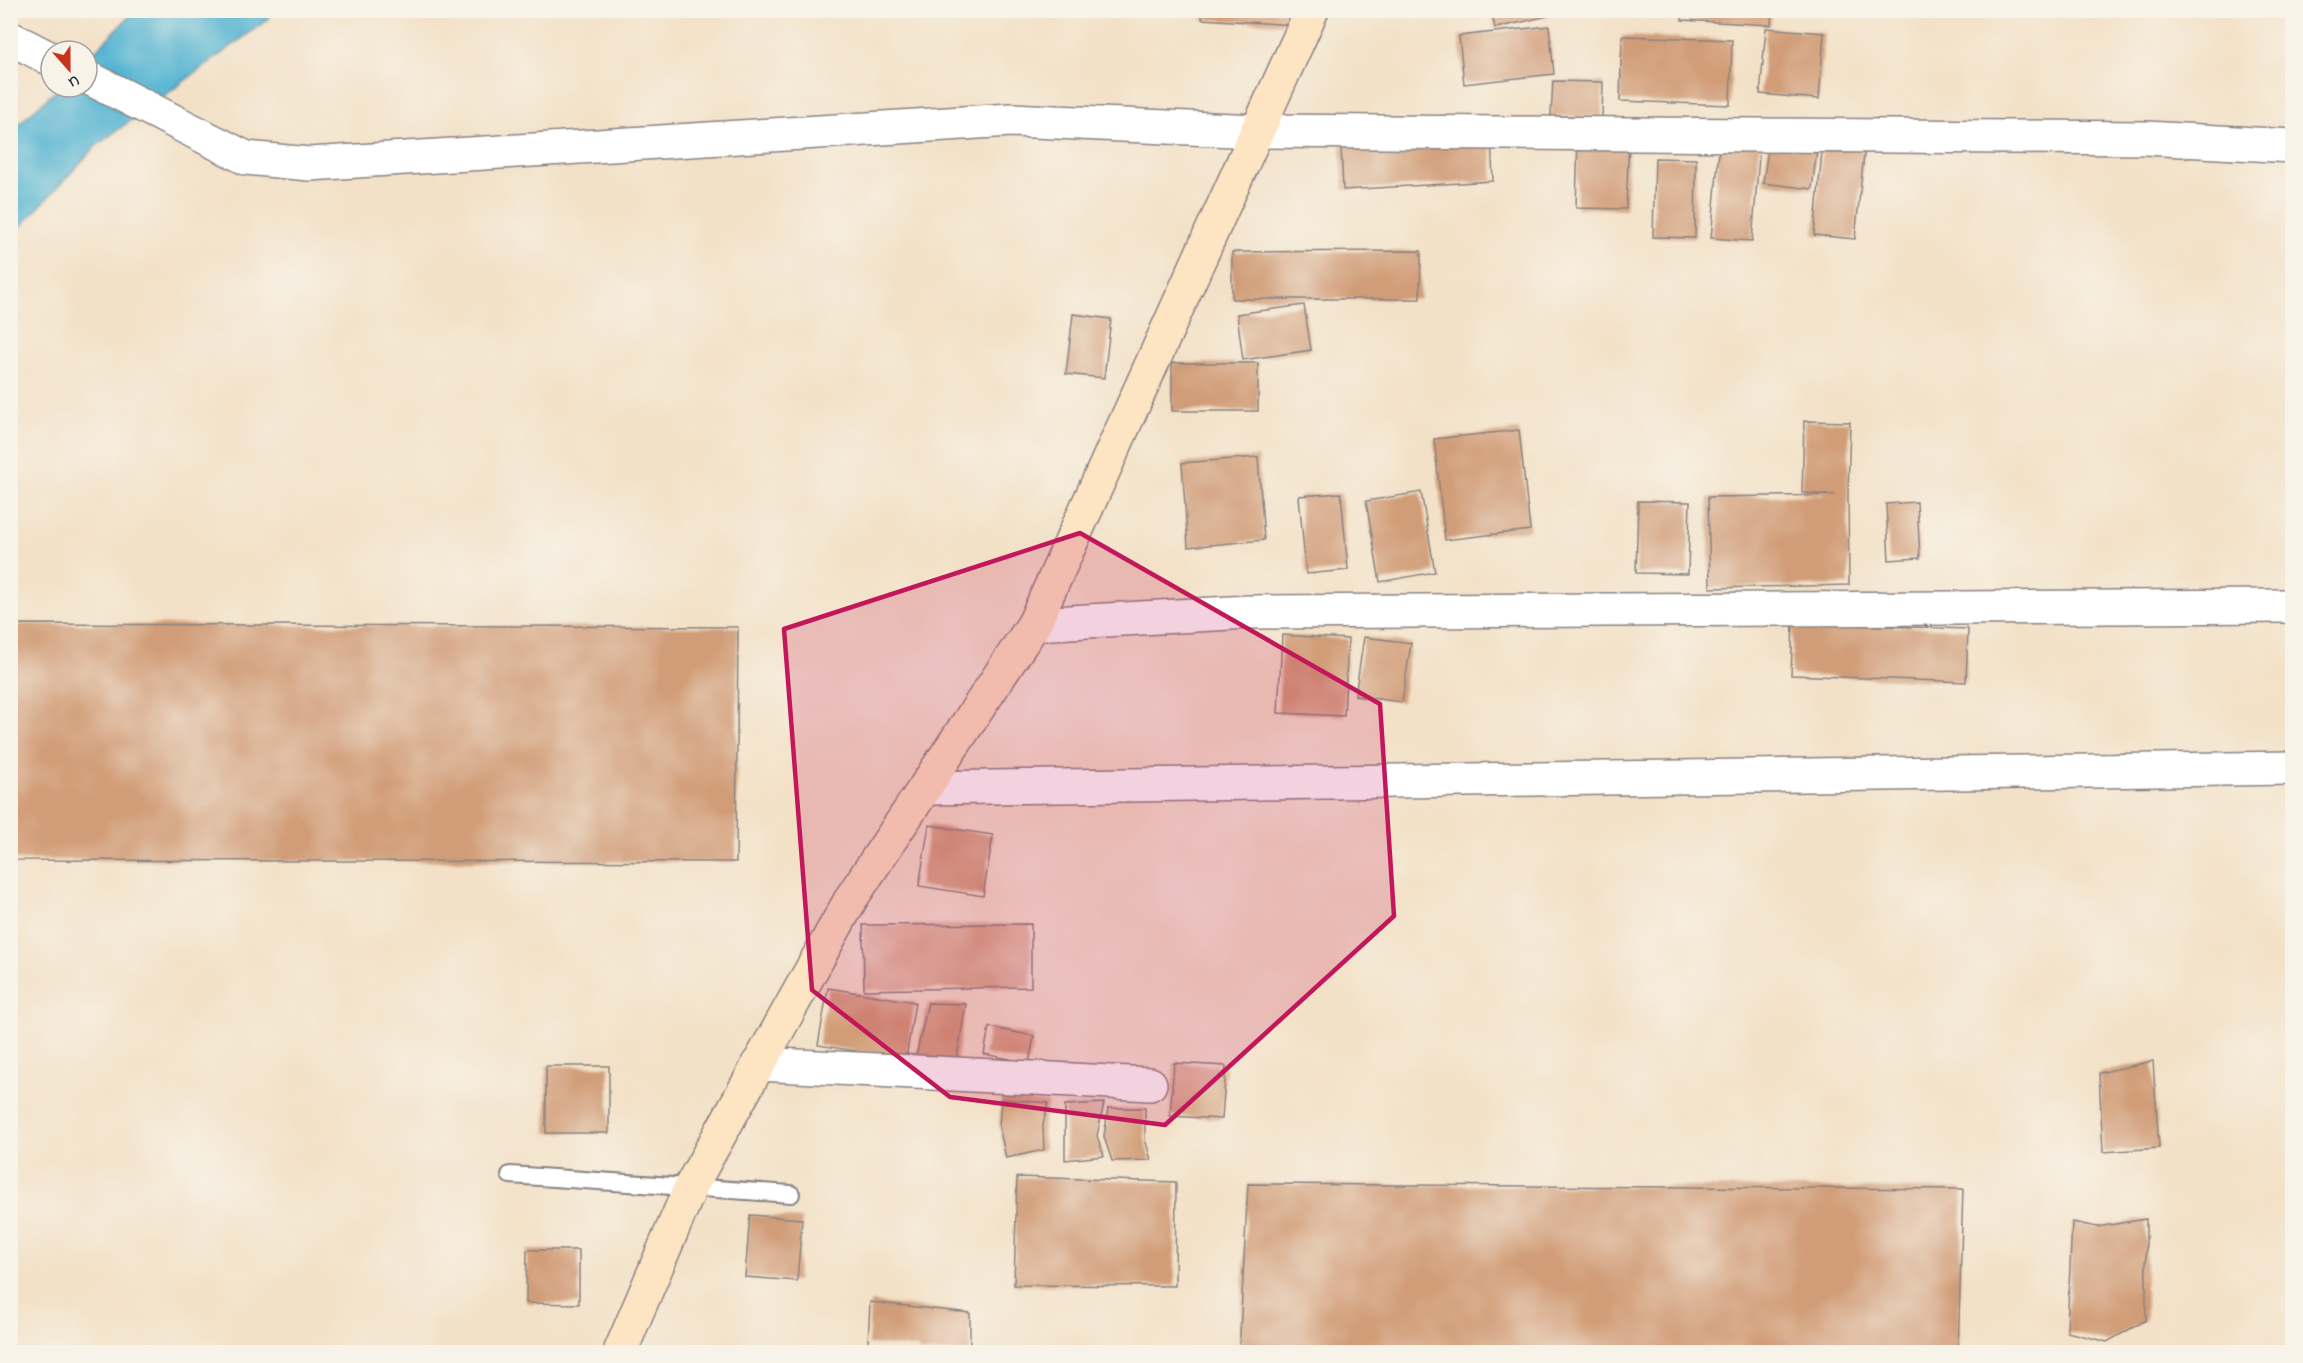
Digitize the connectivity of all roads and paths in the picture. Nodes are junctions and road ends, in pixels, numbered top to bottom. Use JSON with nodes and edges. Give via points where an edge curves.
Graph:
{"nodes":[{"id":1,"x":1312,"y":10,"type":"edge"},
{"id":2,"x":10,"y":38,"type":"edge"},
{"id":3,"x":39,"y":53,"type":"edge"},
{"id":4,"x":99,"y":83,"type":"edge"},
{"id":5,"x":1256,"y":131,"type":"junction"},
{"id":6,"x":2292,"y":146,"type":"edge"},
{"id":7,"x":2292,"y":606,"type":"edge"},
{"id":8,"x":1034,"y":624,"type":"junction"},
{"id":9,"x":2292,"y":768,"type":"edge"},
{"id":10,"x":925,"y":788,"type":"junction"},
{"id":11,"x":758,"y":1064,"type":"junction"},
{"id":12,"x":1150,"y":1084,"type":"dead end"},
{"id":13,"x":510,"y":1175,"type":"dead end"},
{"id":14,"x":691,"y":1186,"type":"junction"},
{"id":15,"x":791,"y":1194,"type":"dead end"},
{"id":16,"x":620,"y":1353,"type":"edge"}],
"edges":[{"from":1,"to":5,"type":"street"},
{"from":2,"to":3,"type":"street"},
{"from":4,"to":5,"type":"street","via":[[246,158],[309,164],[1011,120]]},
{"from":5,"to":6,"type":"street","via":[[2146,138]]},
{"from":5,"to":8,"type":"street"},
{"from":7,"to":8,"type":"street","via":[[1249,612]]},
{"from":8,"to":10,"type":"street"},
{"from":9,"to":10,"type":"street"},
{"from":10,"to":11,"type":"street","via":[[852,897]]},
{"from":11,"to":12,"type":"street"},
{"from":11,"to":14,"type":"street"},
{"from":13,"to":14,"type":"lane"},
{"from":14,"to":15,"type":"lane"},
{"from":14,"to":16,"type":"street"}]}
